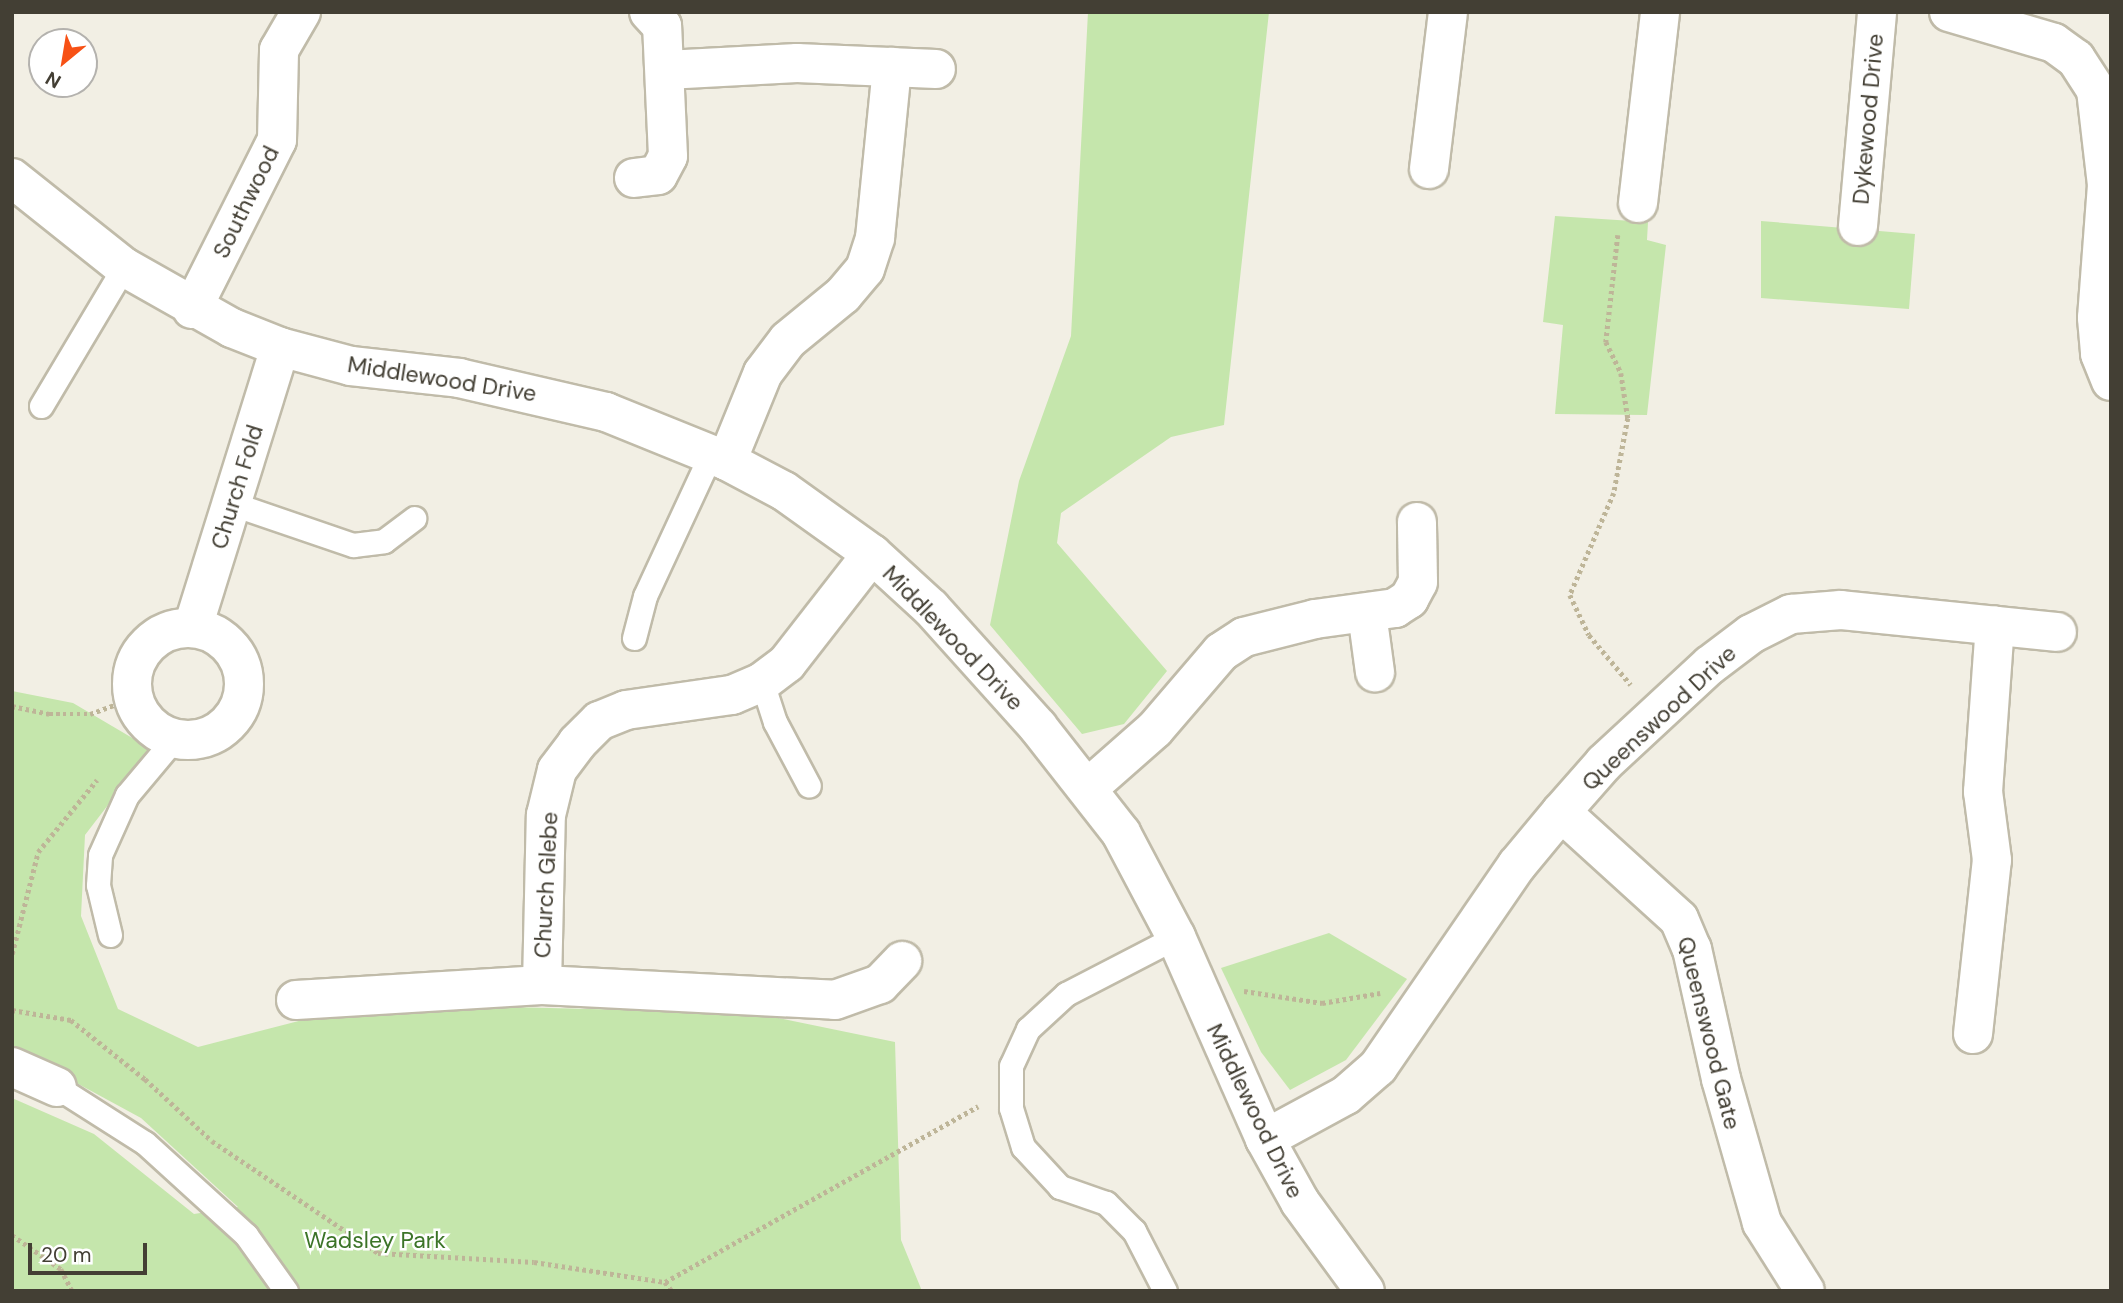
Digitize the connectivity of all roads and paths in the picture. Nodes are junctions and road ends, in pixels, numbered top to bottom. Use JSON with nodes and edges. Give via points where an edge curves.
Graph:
{"nodes":[{"id":1,"x":301,"y":12,"type":"edge"},
{"id":2,"x":649,"y":12,"type":"edge"},
{"id":3,"x":1448,"y":12,"type":"edge"},
{"id":4,"x":1660,"y":12,"type":"edge"},
{"id":5,"x":1877,"y":12,"type":"edge"},
{"id":6,"x":1949,"y":12,"type":"edge"},
{"id":7,"x":892,"y":67,"type":"junction"},
{"id":8,"x":936,"y":69,"type":"dead end"},
{"id":9,"x":666,"y":70,"type":"junction"},
{"id":10,"x":1429,"y":169,"type":"dead end"},
{"id":11,"x":12,"y":178,"type":"edge"},
{"id":12,"x":634,"y":178,"type":"dead end"},
{"id":13,"x":1638,"y":203,"type":"joint"},
{"id":14,"x":1858,"y":226,"type":"dead end"},
{"id":15,"x":124,"y":267,"type":"junction"},
{"id":16,"x":192,"y":309,"type":"junction"},
{"id":17,"x":280,"y":347,"type":"junction"},
{"id":18,"x":2111,"y":381,"type":"edge"},
{"id":19,"x":41,"y":406,"type":"dead end"},
{"id":20,"x":719,"y":457,"type":"junction"},
{"id":21,"x":233,"y":504,"type":"junction"},
{"id":22,"x":414,"y":518,"type":"dead end"},
{"id":23,"x":1417,"y":522,"type":"dead end"},
{"id":24,"x":872,"y":554,"type":"junction"},
{"id":25,"x":1367,"y":613,"type":"junction"},
{"id":26,"x":1995,"y":625,"type":"junction"},
{"id":27,"x":193,"y":627,"type":"junction"},
{"id":28,"x":2057,"y":632,"type":"dead end"},
{"id":29,"x":634,"y":638,"type":"dead end"},
{"id":30,"x":1375,"y":672,"type":"dead end"},
{"id":31,"x":762,"y":682,"type":"junction"},
{"id":32,"x":133,"y":698,"type":"junction"},
{"id":33,"x":12,"y":706,"type":"edge"},
{"id":34,"x":1657,"y":714,"type":"junction"},
{"id":35,"x":174,"y":739,"type":"junction"},
{"id":36,"x":103,"y":772,"type":"dead end"},
{"id":37,"x":809,"y":786,"type":"dead end"},
{"id":38,"x":1088,"y":788,"type":"junction"},
{"id":39,"x":1560,"y":812,"type":"junction"},
{"id":40,"x":110,"y":935,"type":"dead end"},
{"id":41,"x":1181,"y":951,"type":"junction"},
{"id":42,"x":12,"y":954,"type":"edge"},
{"id":43,"x":902,"y":961,"type":"dead end"},
{"id":44,"x":1436,"y":983,"type":"junction"},
{"id":45,"x":542,"y":985,"type":"junction"},
{"id":46,"x":296,"y":1000,"type":"dead end"},
{"id":47,"x":12,"y":1010,"type":"edge"},
{"id":48,"x":1973,"y":1034,"type":"dead end"},
{"id":49,"x":12,"y":1067,"type":"edge"},
{"id":50,"x":57,"y":1087,"type":"joint"},
{"id":51,"x":1011,"y":1108,"type":"junction"},
{"id":52,"x":1265,"y":1139,"type":"junction"},
{"id":53,"x":12,"y":1235,"type":"edge"},
{"id":54,"x":665,"y":1282,"type":"junction"},
{"id":55,"x":72,"y":1291,"type":"edge"},
{"id":56,"x":286,"y":1291,"type":"edge"},
{"id":57,"x":672,"y":1291,"type":"edge"},
{"id":58,"x":1165,"y":1291,"type":"edge"},
{"id":59,"x":1364,"y":1291,"type":"edge"},
{"id":60,"x":1805,"y":1291,"type":"edge"}],
"edges":[{"from":1,"to":16,"type":"street","name":"Southwood","via":[[279,50],[277,140]]},
{"from":2,"to":9,"type":"street","via":[[662,26]]},
{"from":3,"to":10,"type":"street"},
{"from":4,"to":13,"type":"street"},
{"from":5,"to":14,"type":"street","name":"Dykewood Drive"},
{"from":6,"to":18,"type":"street","via":[[2054,43],[2076,59],[2096,90],[2107,185],[2097,318],[2100,354]]},
{"from":7,"to":8,"type":"street"},
{"from":7,"to":9,"type":"street","via":[[797,62]]},
{"from":7,"to":20,"type":"street","via":[[875,238],[865,269],[843,295],[788,340],[763,373]]},
{"from":9,"to":12,"type":"street","via":[[668,156],[658,176]]},
{"from":11,"to":15,"type":"street","name":"Middlewood Drive"},
{"from":13,"to":34,"type":"path","via":[[1622,207],[1606,342],[1621,373],[1628,418],[1614,493],[1570,595],[1590,635]]},
{"from":15,"to":16,"type":"street","name":"Middlewood Drive"},
{"from":15,"to":19,"type":"lane"},
{"from":16,"to":17,"type":"street","name":"Middlewood Drive"},
{"from":17,"to":20,"type":"street","name":"Middlewood Drive","via":[[351,366],[459,378],[556,399],[606,412]]},
{"from":17,"to":21,"type":"street","name":"Church Fold"},
{"from":20,"to":24,"type":"street","name":"Middlewood Drive","via":[[784,491]]},
{"from":20,"to":29,"type":"lane","via":[[645,596]]},
{"from":21,"to":22,"type":"lane","via":[[353,545],[384,541]]},
{"from":21,"to":27,"type":"street","name":"Church Fold"},
{"from":23,"to":25,"type":"street","via":[[1418,582],[1409,599],[1395,608]]},
{"from":24,"to":31,"type":"street","name":"Church Glebe","via":[[787,663]]},
{"from":24,"to":38,"type":"street","name":"Middlewood Drive","via":[[931,608]]},
{"from":25,"to":30,"type":"street"},
{"from":25,"to":38,"type":"street","via":[[1315,619],[1233,645],[1199,674],[1155,729]]},
{"from":26,"to":28,"type":"street","name":"Queenswood Drive"},
{"from":26,"to":34,"type":"street","name":"Queenswood Drive","via":[[1841,610],[1791,614],[1751,635],[1710,665]]},
{"from":26,"to":48,"type":"street","via":[[1983,792],[1992,860]]},
{"from":27,"to":32,"type":"street","via":[[159,636],[144,650],[134,667]]},
{"from":27,"to":35,"type":"street","via":[[232,649],[244,684],[241,703],[221,730],[207,737]]},
{"from":31,"to":37,"type":"lane","via":[[775,722]]},
{"from":31,"to":45,"type":"street","name":"Church Glebe","via":[[732,695],[626,710],[600,722],[557,770],[546,816]]},
{"from":32,"to":33,"type":"path","via":[[90,714]]},
{"from":32,"to":35,"type":"street","via":[[145,722]]},
{"from":34,"to":39,"type":"street","name":"Queenswood Drive"},
{"from":35,"to":40,"type":"lane","via":[[127,795],[100,855],[98,884]]},
{"from":36,"to":42,"type":"path","via":[[38,852]]},
{"from":38,"to":41,"type":"street","name":"Middlewood Drive","via":[[1121,833]]},
{"from":39,"to":44,"type":"street","name":"Queenswood Drive","via":[[1517,865]]},
{"from":39,"to":60,"type":"street","name":"Queenswood Gate","via":[[1679,919],[1692,949],[1721,1079],[1758,1212],[1783,1261]]},
{"from":41,"to":44,"type":"path","via":[[1246,992],[1322,1003]]},
{"from":41,"to":51,"type":"lane","via":[[1066,994],[1028,1029],[1011,1066]]},
{"from":41,"to":52,"type":"street","name":"Middlewood Drive"},
{"from":43,"to":45,"type":"street","name":"Church Glebe","via":[[880,984],[835,1000]]},
{"from":44,"to":52,"type":"street","name":"Queenswood Drive","via":[[1378,1067],[1346,1095]]},
{"from":45,"to":46,"type":"street","name":"Church Glebe"},
{"from":47,"to":54,"type":"path","via":[[71,1020],[212,1141],[377,1253],[534,1262]]},
{"from":49,"to":50,"type":"street"},
{"from":50,"to":56,"type":"lane","via":[[145,1143],[246,1235]]},
{"from":51,"to":54,"type":"path","via":[[985,1102]]},
{"from":51,"to":58,"type":"lane","via":[[1023,1147],[1060,1187],[1106,1203],[1134,1231]]},
{"from":52,"to":59,"type":"street","name":"Middlewood Drive","via":[[1300,1202]]},
{"from":53,"to":55,"type":"path","via":[[61,1269]]},
{"from":54,"to":57,"type":"path"}]}
